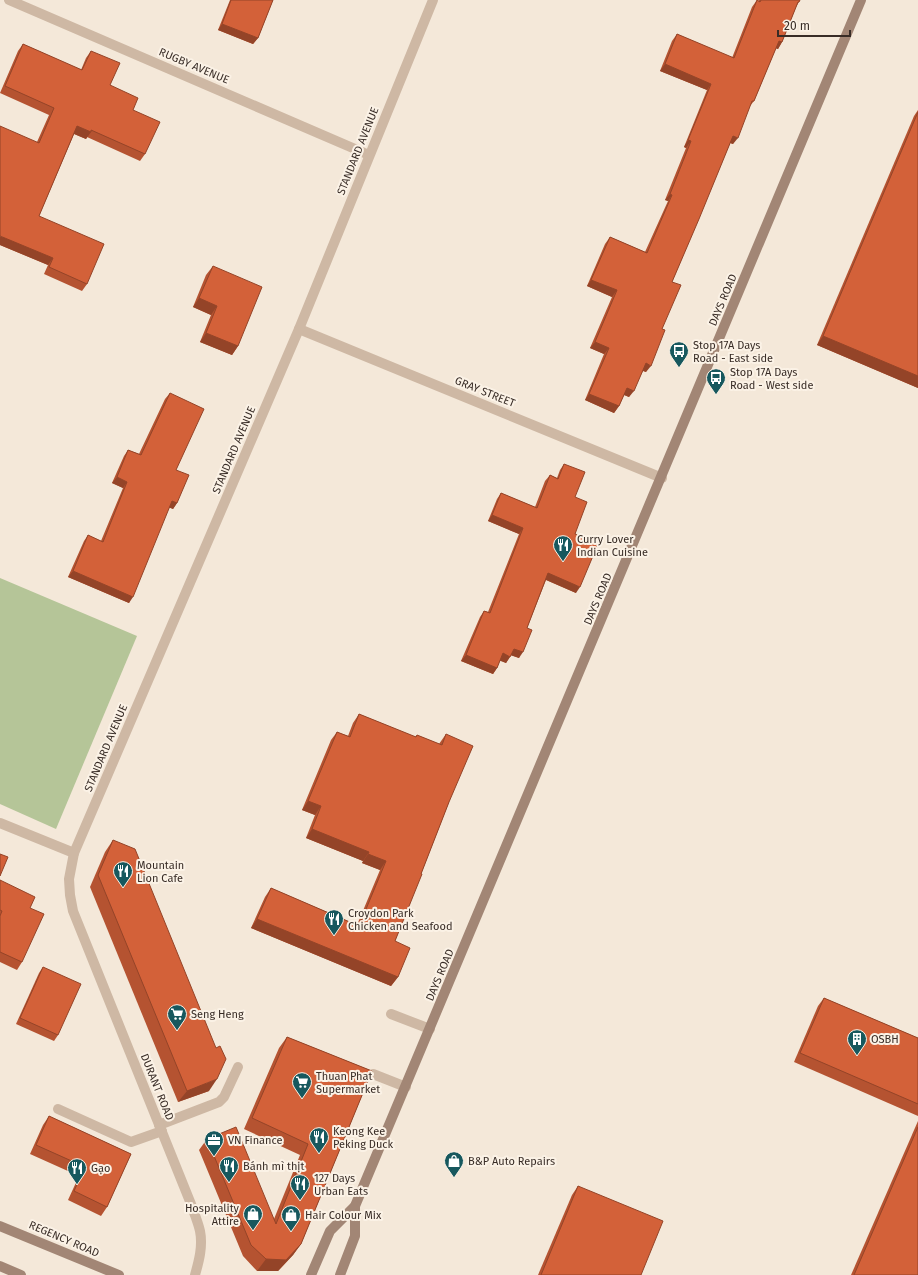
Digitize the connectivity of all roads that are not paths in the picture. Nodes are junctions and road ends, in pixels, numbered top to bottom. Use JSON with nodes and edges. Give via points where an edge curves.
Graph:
{"nodes":[{"id":1,"x":9,"y":0,"type":"edge"},
{"id":2,"x":433,"y":0,"type":"edge"},
{"id":3,"x":861,"y":0,"type":"edge"},
{"id":4,"x":369,"y":155,"type":"junction"},
{"id":5,"x":299,"y":329,"type":"junction"},
{"id":6,"x":662,"y":478,"type":"junction"},
{"id":7,"x":0,"y":822,"type":"edge"},
{"id":8,"x":74,"y":853,"type":"junction"},
{"id":9,"x":73,"y":911,"type":"joint"},
{"id":10,"x":391,"y":1014,"type":"dead end"},
{"id":11,"x":430,"y":1029,"type":"junction"},
{"id":12,"x":238,"y":1067,"type":"dead end"},
{"id":13,"x":373,"y":1074,"type":"dead end"},
{"id":14,"x":406,"y":1087,"type":"junction"},
{"id":15,"x":58,"y":1109,"type":"dead end"},
{"id":16,"x":160,"y":1128,"type":"junction"},
{"id":17,"x":355,"y":1206,"type":"junction"},
{"id":18,"x":0,"y":1226,"type":"edge"},
{"id":19,"x":0,"y":1266,"type":"edge"},
{"id":20,"x":21,"y":1275,"type":"edge"},
{"id":21,"x":118,"y":1275,"type":"edge"},
{"id":22,"x":195,"y":1275,"type":"edge"},
{"id":23,"x":311,"y":1275,"type":"edge"},
{"id":24,"x":340,"y":1275,"type":"edge"}],
"edges":[{"from":1,"to":4,"type":"street","name":"RUGBY AVENUE"},
{"from":2,"to":4,"type":"street","name":"STANDARD AVENUE"},
{"from":3,"to":6,"type":"main road","name":"DAYS ROAD"},
{"from":4,"to":5,"type":"street","name":"STANDARD AVENUE"},
{"from":5,"to":6,"type":"street","name":"GRAY STREET"},
{"from":5,"to":8,"type":"street","name":"STANDARD AVENUE"},
{"from":6,"to":11,"type":"main road","name":"DAYS ROAD"},
{"from":7,"to":8,"type":"street"},
{"from":8,"to":9,"type":"street","name":"STANDARD AVENUE","via":[[69,879]]},
{"from":9,"to":16,"type":"street","name":"DURANT ROAD"},
{"from":10,"to":11,"type":"street"},
{"from":11,"to":14,"type":"main road","name":"DAYS ROAD"},
{"from":12,"to":16,"type":"street","via":[[224,1098],[219,1102]]},
{"from":13,"to":14,"type":"street"},
{"from":14,"to":17,"type":"main road","name":"DAYS ROAD"},
{"from":15,"to":16,"type":"street","via":[[131,1142]]},
{"from":16,"to":22,"type":"street","name":"DURANT ROAD","via":[[192,1204],[200,1231],[200,1259]]},
{"from":17,"to":23,"type":"main road","name":"DAYS ROAD","via":[[330,1231]]},
{"from":17,"to":24,"type":"main road","name":"DAYS ROAD","via":[[354,1236]]},
{"from":18,"to":21,"type":"main road","name":"REGENCY ROAD"},
{"from":19,"to":20,"type":"main road"}]}
